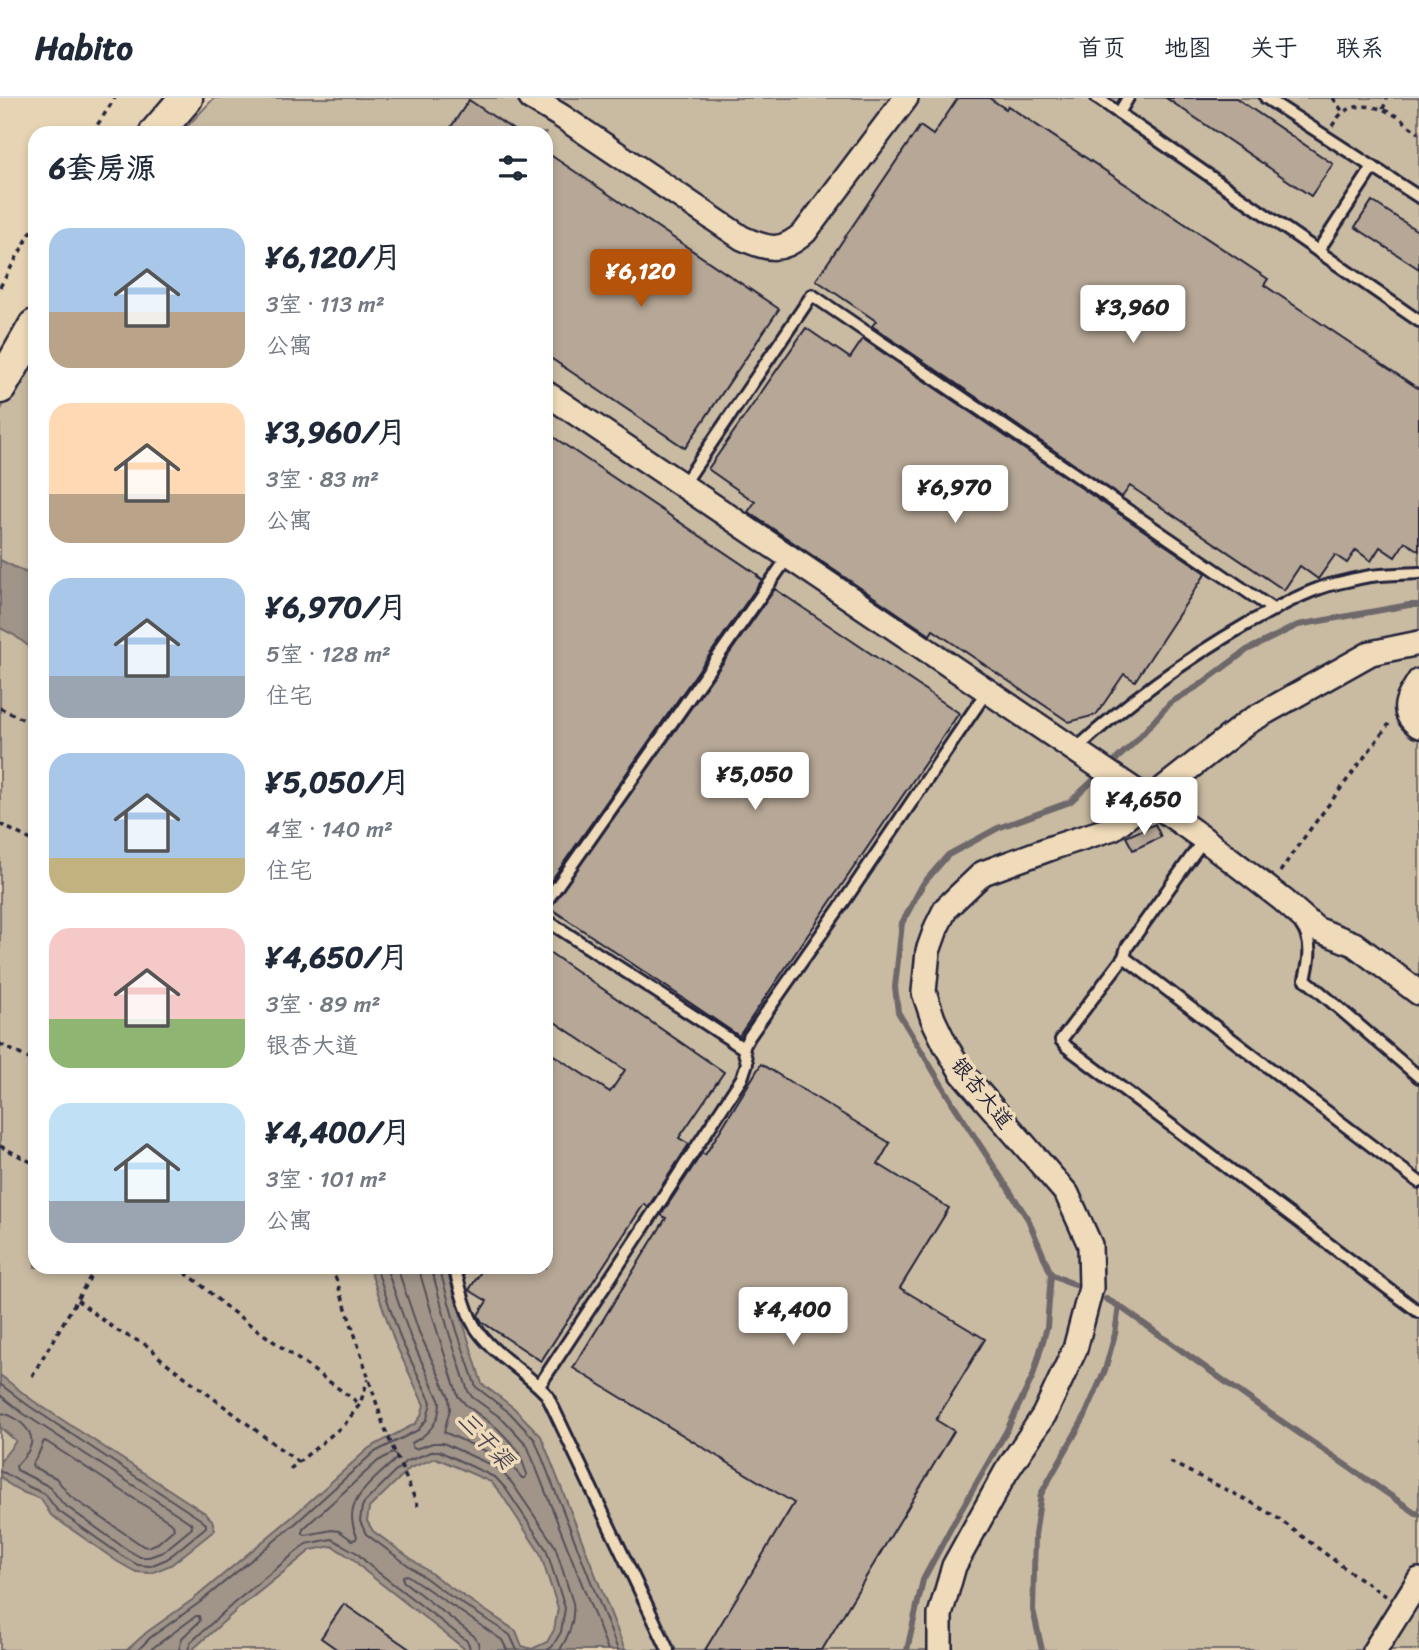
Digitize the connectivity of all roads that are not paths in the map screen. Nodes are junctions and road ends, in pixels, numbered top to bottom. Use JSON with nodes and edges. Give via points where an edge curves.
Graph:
{"nodes":[{"id":1,"x":162,"y":98,"type":"edge"},
{"id":2,"x":186,"y":98,"type":"edge"},
{"id":3,"x":530,"y":98,"type":"edge"},
{"id":4,"x":906,"y":98,"type":"edge"},
{"id":5,"x":1097,"y":98,"type":"edge"},
{"id":6,"x":1128,"y":98,"type":"edge"},
{"id":7,"x":1266,"y":98,"type":"edge"},
{"id":8,"x":1119,"y":113,"type":"junction"},
{"id":9,"x":156,"y":126,"type":"edge"},
{"id":10,"x":160,"y":126,"type":"edge"},
{"id":11,"x":1373,"y":167,"type":"junction"},
{"id":12,"x":1419,"y":197,"type":"edge"},
{"id":13,"x":1318,"y":251,"type":"junction"},
{"id":14,"x":1419,"y":321,"type":"edge"},
{"id":15,"x":28,"y":338,"type":"edge"},
{"id":16,"x":0,"y":387,"type":"edge"},
{"id":17,"x":553,"y":398,"type":"edge"},
{"id":18,"x":683,"y":485,"type":"junction"},
{"id":19,"x":788,"y":557,"type":"junction"},
{"id":20,"x":1419,"y":573,"type":"edge"},
{"id":21,"x":1274,"y":610,"type":"junction"},
{"id":22,"x":1419,"y":643,"type":"edge"},
{"id":23,"x":1414,"y":689,"type":"edge"},
{"id":24,"x":987,"y":691,"type":"junction"},
{"id":25,"x":1419,"y":726,"type":"edge"},
{"id":26,"x":1083,"y":755,"type":"junction"},
{"id":27,"x":1145,"y":797,"type":"junction"},
{"id":28,"x":1204,"y":839,"type":"junction"},
{"id":29,"x":553,"y":892,"type":"edge"},
{"id":30,"x":1276,"y":894,"type":"junction"},
{"id":31,"x":553,"y":925,"type":"edge"},
{"id":32,"x":1124,"y":957,"type":"junction"},
{"id":33,"x":1419,"y":993,"type":"edge"},
{"id":34,"x":743,"y":1048,"type":"junction"},
{"id":35,"x":1419,"y":1077,"type":"edge"},
{"id":36,"x":1419,"y":1182,"type":"edge"},
{"id":37,"x":456,"y":1274,"type":"edge"},
{"id":38,"x":1419,"y":1312,"type":"edge"},
{"id":39,"x":539,"y":1385,"type":"junction"},
{"id":40,"x":1419,"y":1580,"type":"edge"},
{"id":41,"x":668,"y":1650,"type":"edge"},
{"id":42,"x":940,"y":1650,"type":"edge"},
{"id":43,"x":1375,"y":1650,"type":"edge"}],
"edges":[{"from":1,"to":9,"type":"main road"},
{"from":2,"to":10,"type":"main road"},
{"from":3,"to":4,"type":"street","via":[[742,238],[779,248],[805,232]]},
{"from":5,"to":8,"type":"lane"},
{"from":6,"to":8,"type":"lane"},
{"from":7,"to":11,"type":"lane"},
{"from":8,"to":13,"type":"lane"},
{"from":11,"to":12,"type":"lane"},
{"from":11,"to":13,"type":"lane"},
{"from":13,"to":14,"type":"lane"},
{"from":15,"to":16,"type":"main road"},
{"from":17,"to":18,"type":"street"},
{"from":18,"to":19,"type":"street"},
{"from":18,"to":21,"type":"lane","via":[[812,295]]},
{"from":19,"to":24,"type":"street"},
{"from":19,"to":29,"type":"lane"},
{"from":20,"to":21,"type":"lane","via":[[1371,576],[1329,586]]},
{"from":21,"to":26,"type":"lane","via":[[1157,681],[1112,716]]},
{"from":22,"to":27,"type":"street","name":"银杏大道","via":[[1371,653],[1248,722]]},
{"from":23,"to":25,"type":"street","via":[[1406,706]]},
{"from":24,"to":26,"type":"street"},
{"from":24,"to":34,"type":"lane"},
{"from":26,"to":27,"type":"street"},
{"from":27,"to":28,"type":"street"},
{"from":27,"to":42,"type":"street","name":"银杏大道","via":[[1112,828],[983,873],[946,908],[928,951],[924,992],[946,1046],[962,1073],[1067,1194],[1090,1245],[1091,1288],[1075,1349],[1044,1415],[954,1566],[940,1615]]},
{"from":28,"to":30,"type":"street"},
{"from":28,"to":32,"type":"lane"},
{"from":30,"to":33,"type":"street","via":[[1316,929],[1354,944]]},
{"from":30,"to":35,"type":"lane","via":[[1307,933],[1310,959],[1305,979]]},
{"from":31,"to":34,"type":"lane"},
{"from":32,"to":36,"type":"lane"},
{"from":32,"to":38,"type":"lane","via":[[1061,1040]]},
{"from":34,"to":39,"type":"lane","via":[[747,1063],[742,1079]]},
{"from":37,"to":39,"type":"lane","via":[[474,1326],[489,1345]]},
{"from":39,"to":41,"type":"lane"},
{"from":40,"to":43,"type":"street"}]}
